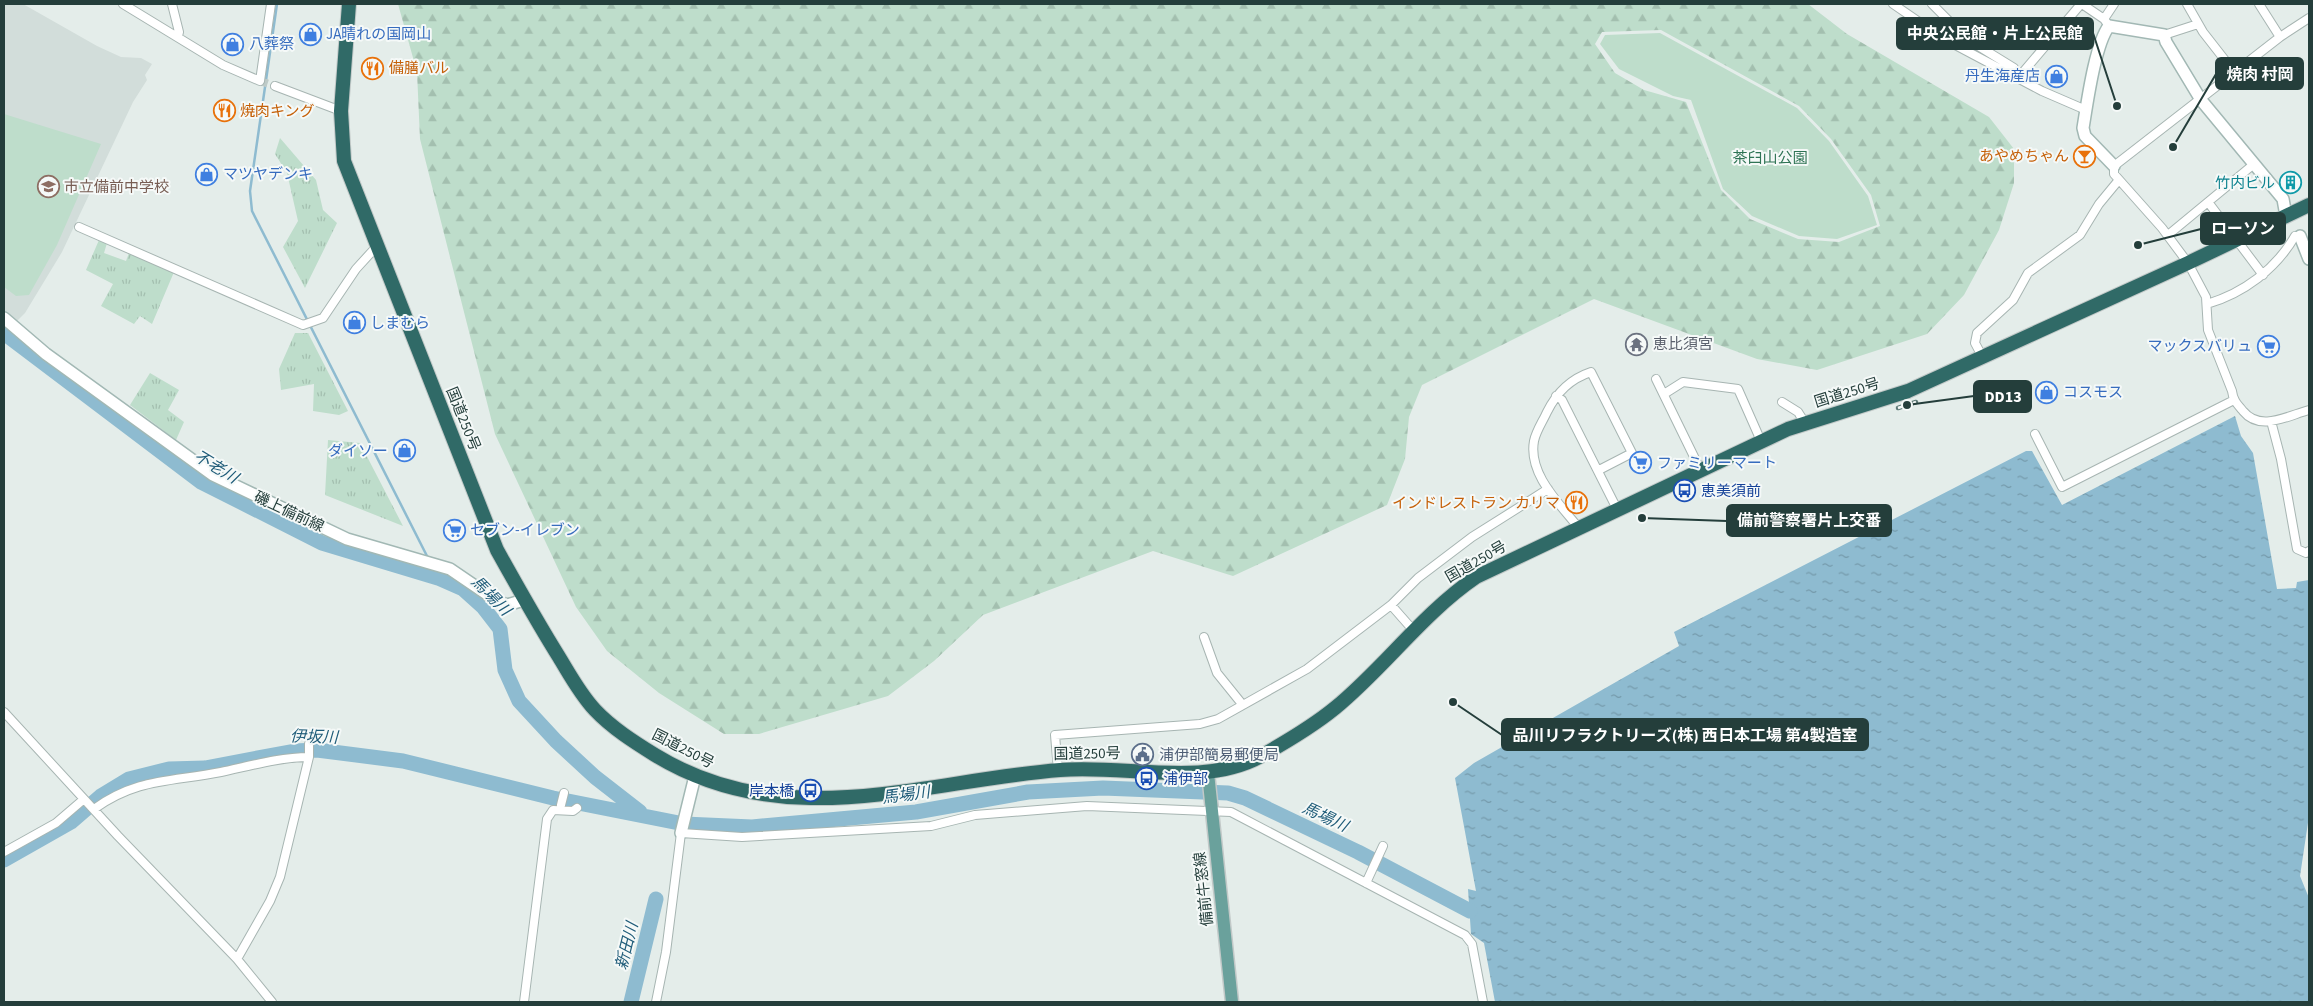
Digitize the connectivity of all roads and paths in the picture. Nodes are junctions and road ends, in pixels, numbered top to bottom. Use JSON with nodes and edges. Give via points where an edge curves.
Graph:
{"nodes":[{"id":1,"x":123,"y":4,"type":"edge"},
{"id":2,"x":172,"y":4,"type":"edge"},
{"id":3,"x":272,"y":4,"type":"edge"},
{"id":4,"x":349,"y":4,"type":"edge"},
{"id":5,"x":1893,"y":4,"type":"edge"},
{"id":6,"x":1932,"y":4,"type":"edge"},
{"id":7,"x":2081,"y":4,"type":"edge"},
{"id":8,"x":2114,"y":4,"type":"edge"},
{"id":9,"x":2187,"y":4,"type":"edge"},
{"id":10,"x":2259,"y":4,"type":"edge"},
{"id":11,"x":2309,"y":18,"type":"edge"},
{"id":12,"x":2106,"y":22,"type":"junction"},
{"id":13,"x":2198,"y":24,"type":"junction"},
{"id":14,"x":2164,"y":35,"type":"junction"},
{"id":15,"x":178,"y":36,"type":"junction"},
{"id":16,"x":2280,"y":37,"type":"junction"},
{"id":17,"x":2235,"y":73,"type":"junction"},
{"id":18,"x":2018,"y":78,"type":"junction"},
{"id":19,"x":275,"y":86,"type":"tunnel mouth"},
{"id":20,"x":2201,"y":100,"type":"junction"},
{"id":21,"x":2086,"y":110,"type":"junction"},
{"id":22,"x":341,"y":111,"type":"junction"},
{"id":23,"x":2254,"y":164,"type":"junction"},
{"id":24,"x":2114,"y":166,"type":"junction"},
{"id":25,"x":2118,"y":181,"type":"junction"},
{"id":26,"x":2208,"y":202,"type":"junction"},
{"id":27,"x":2309,"y":205,"type":"edge"},
{"id":28,"x":2286,"y":216,"type":"junction"},
{"id":29,"x":79,"y":227,"type":"dead end"},
{"id":30,"x":2168,"y":235,"type":"junction"},
{"id":31,"x":2298,"y":236,"type":"joint"},
{"id":32,"x":2236,"y":240,"type":"junction"},
{"id":33,"x":378,"y":246,"type":"junction"},
{"id":34,"x":2309,"y":258,"type":"edge"},
{"id":35,"x":2188,"y":263,"type":"junction"},
{"id":36,"x":2262,"y":275,"type":"junction"},
{"id":37,"x":2207,"y":304,"type":"junction"},
{"id":38,"x":4,"y":318,"type":"edge"},
{"id":39,"x":1983,"y":358,"type":"junction"},
{"id":40,"x":1656,"y":379,"type":"dead end"},
{"id":41,"x":1664,"y":394,"type":"junction"},
{"id":42,"x":1556,"y":396,"type":"junction"},
{"id":43,"x":2234,"y":400,"type":"junction"},
{"id":44,"x":1782,"y":402,"type":"dead end"},
{"id":45,"x":2309,"y":410,"type":"edge"},
{"id":46,"x":2270,"y":421,"type":"junction"},
{"id":47,"x":1805,"y":423,"type":"junction"},
{"id":48,"x":2034,"y":434,"type":"dead end"},
{"id":49,"x":1761,"y":441,"type":"junction"},
{"id":50,"x":1700,"y":469,"type":"junction"},
{"id":51,"x":1599,"y":470,"type":"junction"},
{"id":52,"x":1548,"y":489,"type":"junction"},
{"id":53,"x":1618,"y":509,"type":"junction"},
{"id":54,"x":1578,"y":527,"type":"junction"},
{"id":55,"x":2309,"y":551,"type":"edge"},
{"id":56,"x":524,"y":600,"type":"junction"},
{"id":57,"x":1391,"y":605,"type":"junction"},
{"id":58,"x":1413,"y":630,"type":"junction"},
{"id":59,"x":1204,"y":637,"type":"dead end"},
{"id":60,"x":1242,"y":704,"type":"junction"},
{"id":61,"x":4,"y":712,"type":"edge"},
{"id":62,"x":309,"y":745,"type":"dead end"},
{"id":63,"x":309,"y":756,"type":"junction"},
{"id":64,"x":1058,"y":770,"type":"junction"},
{"id":65,"x":695,"y":776,"type":"junction"},
{"id":66,"x":1208,"y":777,"type":"junction"},
{"id":67,"x":89,"y":804,"type":"junction"},
{"id":68,"x":577,"y":808,"type":"dead end"},
{"id":69,"x":1212,"y":808,"type":"junction"},
{"id":70,"x":681,"y":830,"type":"junction"},
{"id":71,"x":1383,"y":846,"type":"dead end"},
{"id":72,"x":4,"y":852,"type":"edge"},
{"id":73,"x":1366,"y":881,"type":"junction"},
{"id":74,"x":237,"y":959,"type":"junction"},
{"id":75,"x":272,"y":1002,"type":"edge"},
{"id":76,"x":524,"y":1002,"type":"edge"},
{"id":77,"x":656,"y":1002,"type":"edge"},
{"id":78,"x":1232,"y":1002,"type":"edge"},
{"id":79,"x":1483,"y":1002,"type":"edge"}],
"edges":[{"from":1,"to":15,"type":"street"},
{"from":2,"to":15,"type":"street"},
{"from":3,"to":15,"type":"street","via":[[260,81],[235,72]]},
{"from":4,"to":22,"type":"highway","name":"国道250号"},
{"from":5,"to":18,"type":"street","via":[[1944,39]]},
{"from":6,"to":18,"type":"street","via":[[1967,39],[2014,68]]},
{"from":7,"to":12,"type":"street"},
{"from":7,"to":18,"type":"street"},
{"from":8,"to":12,"type":"street"},
{"from":9,"to":13,"type":"street"},
{"from":10,"to":16,"type":"street"},
{"from":11,"to":16,"type":"street"},
{"from":12,"to":14,"type":"main road"},
{"from":12,"to":21,"type":"main road"},
{"from":13,"to":14,"type":"street"},
{"from":13,"to":17,"type":"street"},
{"from":14,"to":20,"type":"main road"},
{"from":16,"to":17,"type":"street"},
{"from":17,"to":20,"type":"street"},
{"from":18,"to":21,"type":"street"},
{"from":19,"to":22,"type":"street"},
{"from":20,"to":23,"type":"main road"},
{"from":20,"to":24,"type":"street"},
{"from":21,"to":24,"type":"main road","via":[[2082,128],[2085,136]]},
{"from":22,"to":33,"type":"highway","name":"国道250号","via":[[344,161]]},
{"from":23,"to":26,"type":"street"},
{"from":23,"to":28,"type":"main road","via":[[2283,199]]},
{"from":24,"to":25,"type":"street"},
{"from":25,"to":30,"type":"street"},
{"from":25,"to":39,"type":"street","via":[[2080,235],[2028,273],[2013,300],[1977,333],[1975,343]]},
{"from":26,"to":30,"type":"street"},
{"from":26,"to":32,"type":"street"},
{"from":27,"to":28,"type":"highway","name":"国道250号"},
{"from":28,"to":32,"type":"highway","name":"国道250号"},
{"from":29,"to":33,"type":"street","via":[[289,319],[309,323],[323,318],[356,269]]},
{"from":30,"to":35,"type":"street"},
{"from":31,"to":34,"type":"main road"},
{"from":31,"to":36,"type":"street"},
{"from":32,"to":35,"type":"highway","name":"国道250号"},
{"from":32,"to":36,"type":"street"},
{"from":33,"to":56,"type":"highway","name":"国道250号","via":[[497,550]]},
{"from":35,"to":37,"type":"street"},
{"from":35,"to":39,"type":"highway","name":"国道250号"},
{"from":36,"to":37,"type":"street","via":[[2226,297]]},
{"from":37,"to":43,"type":"street","via":[[2208,330]]},
{"from":38,"to":56,"type":"main road","name":"磯上備前線","via":[[46,354],[213,475],[347,539],[429,562],[461,575],[497,601],[508,605]]},
{"from":39,"to":47,"type":"highway","name":"国道250号","via":[[1908,391]]},
{"from":40,"to":41,"type":"street"},
{"from":41,"to":49,"type":"street","via":[[1683,382],[1738,389]]},
{"from":41,"to":50,"type":"street"},
{"from":42,"to":51,"type":"street","via":[[1562,400]]},
{"from":42,"to":51,"type":"street","via":[[1567,384],[1591,372],[1632,453]]},
{"from":42,"to":52,"type":"street","via":[[1534,439],[1533,458]]},
{"from":43,"to":46,"type":"street","via":[[2249,420],[2258,423]]},
{"from":43,"to":48,"type":"street","via":[[2062,487]]},
{"from":44,"to":47,"type":"street","via":[[1798,412]]},
{"from":45,"to":46,"type":"street"},
{"from":46,"to":55,"type":"street","via":[[2281,459],[2297,548],[2306,553]]},
{"from":47,"to":49,"type":"highway","name":"国道250号"},
{"from":49,"to":50,"type":"highway","name":"国道250号"},
{"from":50,"to":53,"type":"highway","name":"国道250号"},
{"from":51,"to":53,"type":"street"},
{"from":52,"to":54,"type":"street"},
{"from":52,"to":57,"type":"street","via":[[1472,537],[1418,578]]},
{"from":53,"to":54,"type":"highway","name":"国道250号"},
{"from":54,"to":58,"type":"highway","name":"国道250号","via":[[1476,577],[1451,594]]},
{"from":56,"to":65,"type":"highway","name":"国道250号","via":[[581,694],[595,710],[628,738]]},
{"from":57,"to":58,"type":"street"},
{"from":57,"to":60,"type":"street","via":[[1307,669]]},
{"from":58,"to":66,"type":"highway","name":"国道250号","via":[[1334,708],[1261,756]]},
{"from":59,"to":60,"type":"street","via":[[1217,673]]},
{"from":60,"to":64,"type":"street","via":[[1218,719],[1200,724],[1055,735]]},
{"from":61,"to":67,"type":"street"},
{"from":62,"to":63,"type":"street"},
{"from":63,"to":67,"type":"street","via":[[167,779]]},
{"from":63,"to":74,"type":"street","via":[[280,878]]},
{"from":64,"to":65,"type":"highway","name":"国道250号","via":[[894,794],[821,799],[777,798]]},
{"from":64,"to":66,"type":"highway","name":"国道250号","via":[[1084,768]]},
{"from":65,"to":70,"type":"main road"},
{"from":66,"to":69,"type":"main road","name":"備前牛窓線"},
{"from":67,"to":72,"type":"street"},
{"from":67,"to":74,"type":"street"},
{"from":68,"to":76,"type":"street","via":[[573,811],[553,810],[547,819]]},
{"from":69,"to":70,"type":"street","via":[[1087,806],[975,816],[931,826],[742,838]]},
{"from":69,"to":73,"type":"street","via":[[1231,812]]},
{"from":69,"to":78,"type":"main road","name":"備前牛窓線"},
{"from":70,"to":77,"type":"street","via":[[666,952]]},
{"from":71,"to":73,"type":"street"},
{"from":73,"to":79,"type":"street","via":[[1465,935],[1472,944]]},
{"from":74,"to":75,"type":"street"}]}
